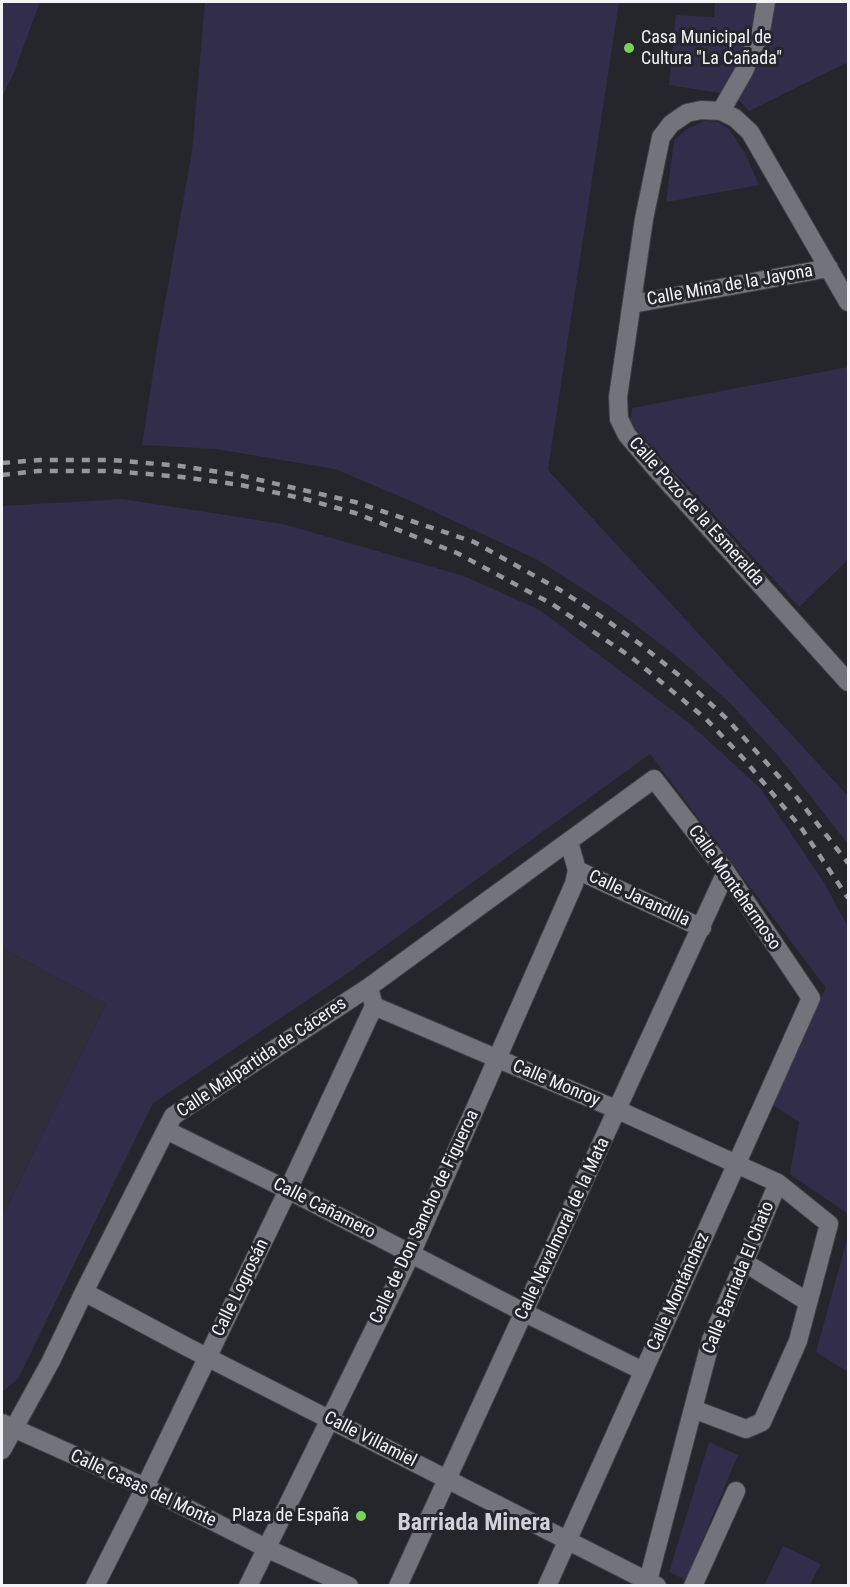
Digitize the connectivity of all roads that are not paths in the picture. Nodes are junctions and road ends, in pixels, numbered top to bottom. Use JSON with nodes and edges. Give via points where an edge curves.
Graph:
{"nodes":[{"id":1,"x":766,"y":2,"type":"edge"},
{"id":2,"x":721,"y":111,"type":"junction"},
{"id":3,"x":829,"y":268,"type":"junction"},
{"id":4,"x":849,"y":302,"type":"edge"},
{"id":5,"x":632,"y":304,"type":"junction"},
{"id":6,"x":849,"y":682,"type":"edge"},
{"id":7,"x":654,"y":779,"type":"joint"},
{"id":8,"x":568,"y":842,"type":"junction"},
{"id":9,"x":577,"y":870,"type":"junction"},
{"id":10,"x":726,"y":872,"type":"junction"},
{"id":11,"x":702,"y":928,"type":"junction"},
{"id":12,"x":369,"y":987,"type":"junction"},
{"id":13,"x":811,"y":998,"type":"joint"},
{"id":14,"x":374,"y":1006,"type":"junction"},
{"id":15,"x":496,"y":1059,"type":"junction"},
{"id":16,"x":618,"y":1110,"type":"junction"},
{"id":17,"x":166,"y":1130,"type":"junction"},
{"id":18,"x":736,"y":1164,"type":"junction"},
{"id":19,"x":778,"y":1183,"type":"junction"},
{"id":20,"x":288,"y":1190,"type":"junction"},
{"id":21,"x":411,"y":1254,"type":"junction"},
{"id":22,"x":744,"y":1262,"type":"junction"},
{"id":23,"x":84,"y":1292,"type":"junction"},
{"id":24,"x":808,"y":1302,"type":"junction"},
{"id":25,"x":525,"y":1312,"type":"junction"},
{"id":26,"x":207,"y":1356,"type":"junction"},
{"id":27,"x":643,"y":1371,"type":"junction"},
{"id":28,"x":693,"y":1409,"type":"junction"},
{"id":29,"x":329,"y":1419,"type":"junction"},
{"id":30,"x":8,"y":1426,"type":"edge"},
{"id":31,"x":2,"y":1450,"type":"edge"},
{"id":32,"x":448,"y":1479,"type":"junction"},
{"id":33,"x":144,"y":1487,"type":"junction"},
{"id":34,"x":736,"y":1491,"type":"dead end"},
{"id":35,"x":567,"y":1540,"type":"junction"},
{"id":36,"x":266,"y":1548,"type":"junction"},
{"id":37,"x":652,"y":1583,"type":"edge"},
{"id":38,"x":94,"y":1586,"type":"edge"},
{"id":39,"x":248,"y":1586,"type":"edge"},
{"id":40,"x":349,"y":1586,"type":"edge"},
{"id":41,"x":399,"y":1586,"type":"edge"},
{"id":42,"x":547,"y":1586,"type":"edge"},
{"id":43,"x":693,"y":1586,"type":"edge"}],
"edges":[{"from":1,"to":2,"type":"street","via":[[761,31],[744,72]]},
{"from":2,"to":3,"type":"street","via":[[750,132]]},
{"from":2,"to":5,"type":"street","name":"Calle Pozo de la Esmeralda","via":[[687,113],[661,137]]},
{"from":3,"to":4,"type":"street"},
{"from":3,"to":5,"type":"street","name":"Calle Mina de la Jayona"},
{"from":5,"to":6,"type":"street","name":"Calle Pozo de la Esmeralda","via":[[618,397],[619,419],[627,435]]},
{"from":7,"to":8,"type":"street","name":"Calle Malpartida de Cáceres"},
{"from":7,"to":10,"type":"street","name":"Calle Montehermoso"},
{"from":8,"to":9,"type":"street"},
{"from":8,"to":12,"type":"street","name":"Calle Malpartida de Cáceres"},
{"from":9,"to":11,"type":"street","name":"Calle Jarandilla"},
{"from":9,"to":15,"type":"street","name":"Calle de Don Sancho de Figueroa"},
{"from":10,"to":11,"type":"street","name":"Calle Navalmoral de la Mata"},
{"from":10,"to":13,"type":"street","name":"Calle Montehermoso"},
{"from":11,"to":16,"type":"street","name":"Calle Navalmoral de la Mata"},
{"from":12,"to":14,"type":"street"},
{"from":12,"to":17,"type":"street","name":"Calle Malpartida de Cáceres","via":[[173,1116]]},
{"from":13,"to":18,"type":"street","name":"Calle Montánchez"},
{"from":14,"to":15,"type":"street","name":"Calle Monroy"},
{"from":14,"to":20,"type":"street","name":"Calle Logrosán"},
{"from":15,"to":16,"type":"street","name":"Calle Monroy"},
{"from":15,"to":21,"type":"street","name":"Calle de Don Sancho de Figueroa"},
{"from":16,"to":18,"type":"street","name":"Calle Monroy"},
{"from":16,"to":25,"type":"street","name":"Calle Navalmoral de la Mata"},
{"from":17,"to":20,"type":"street","name":"Calle Cañamero"},
{"from":17,"to":23,"type":"street","name":"Calle Malpartida de Cáceres"},
{"from":18,"to":19,"type":"street","name":"Calle Barriada El Chato"},
{"from":18,"to":27,"type":"street","name":"Calle Montánchez"},
{"from":19,"to":22,"type":"street","name":"Calle Barriada El Chato"},
{"from":19,"to":24,"type":"street","name":"Calle Barriada El Chato","via":[[829,1224]]},
{"from":20,"to":21,"type":"street","name":"Calle Cañamero"},
{"from":20,"to":26,"type":"street","name":"Calle Logrosán"},
{"from":21,"to":25,"type":"street","name":"Calle Cañamero"},
{"from":21,"to":29,"type":"street","name":"Calle de Don Sancho de Figueroa"},
{"from":22,"to":24,"type":"street"},
{"from":22,"to":28,"type":"street","name":"Calle Barriada El Chato","via":[[711,1340]]},
{"from":23,"to":26,"type":"street","name":"Calle Villamiel"},
{"from":23,"to":30,"type":"street","name":"Calle Malpartida de Cáceres","via":[[51,1361]]},
{"from":24,"to":28,"type":"street","name":"Calle Barriada El Chato","via":[[798,1341],[762,1422],[746,1429]]},
{"from":25,"to":27,"type":"street","name":"Calle Cañamero"},
{"from":25,"to":32,"type":"street","name":"Calle Navalmoral de la Mata"},
{"from":26,"to":29,"type":"street","name":"Calle Villamiel"},
{"from":26,"to":33,"type":"street","name":"Calle Logrosán"},
{"from":27,"to":35,"type":"street","name":"Calle Montánchez"},
{"from":28,"to":37,"type":"street","name":"Calle Barriada El Chato"},
{"from":29,"to":32,"type":"street","name":"Calle Villamiel"},
{"from":29,"to":36,"type":"street","name":"Calle de Don Sancho de Figueroa"},
{"from":30,"to":31,"type":"street","name":"Calle Malpartida de Cáceres"},
{"from":30,"to":33,"type":"street","name":"Calle Casas del Monte"},
{"from":32,"to":35,"type":"street","name":"Calle Villamiel"},
{"from":32,"to":41,"type":"street","name":"Calle Navalmoral de la Mata"},
{"from":33,"to":36,"type":"street","name":"Calle Casas del Monte"},
{"from":33,"to":38,"type":"street","name":"Calle Logrosán"},
{"from":34,"to":43,"type":"street"},
{"from":35,"to":37,"type":"street","name":"Calle Villamiel"},
{"from":35,"to":42,"type":"street","name":"Calle Montánchez"},
{"from":36,"to":39,"type":"street","name":"Calle de Don Sancho de Figueroa"},
{"from":36,"to":40,"type":"street","name":"Calle Casas del Monte"}]}
